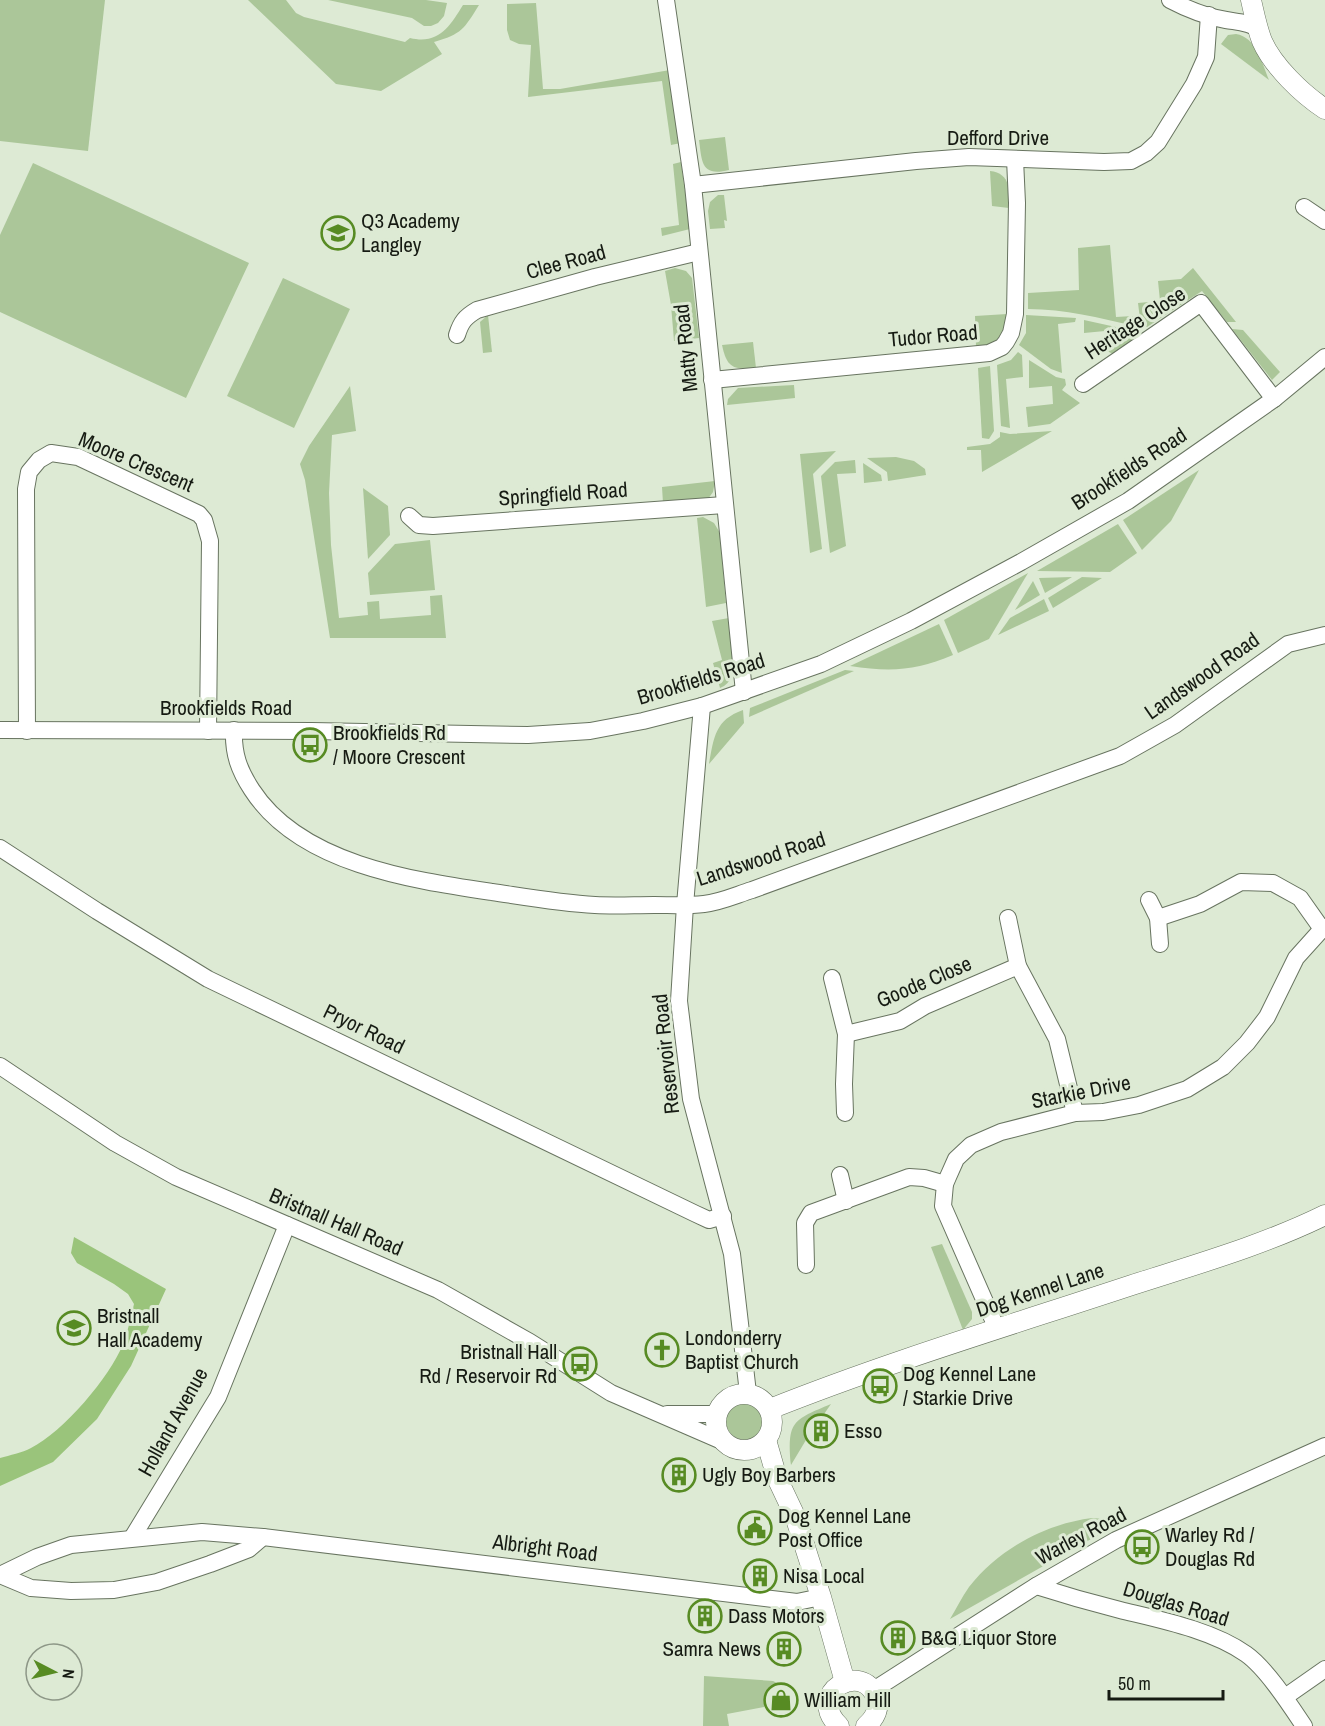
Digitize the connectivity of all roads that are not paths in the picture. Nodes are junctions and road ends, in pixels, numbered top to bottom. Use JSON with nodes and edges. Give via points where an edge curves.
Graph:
{"nodes":[{"id":1,"x":666,"y":0,"type":"edge"},
{"id":2,"x":1170,"y":0,"type":"edge"},
{"id":3,"x":1252,"y":11,"type":"edge"},
{"id":4,"x":1209,"y":15,"type":"junction"},
{"id":5,"x":1325,"y":109,"type":"edge"},
{"id":6,"x":1015,"y":159,"type":"junction"},
{"id":7,"x":693,"y":185,"type":"junction"},
{"id":8,"x":1304,"y":207,"type":"dead end"},
{"id":9,"x":1325,"y":221,"type":"edge"},
{"id":10,"x":699,"y":252,"type":"junction"},
{"id":11,"x":457,"y":335,"type":"dead end"},
{"id":12,"x":1325,"y":357,"type":"edge"},
{"id":13,"x":712,"y":380,"type":"junction"},
{"id":14,"x":1083,"y":384,"type":"dead end"},
{"id":15,"x":1274,"y":399,"type":"junction"},
{"id":16,"x":724,"y":505,"type":"junction"},
{"id":17,"x":409,"y":516,"type":"dead end"},
{"id":18,"x":1325,"y":635,"type":"edge"},
{"id":19,"x":744,"y":692,"type":"junction"},
{"id":20,"x":702,"y":706,"type":"junction"},
{"id":21,"x":0,"y":730,"type":"edge"},
{"id":22,"x":27,"y":730,"type":"junction"},
{"id":23,"x":234,"y":730,"type":"junction"},
{"id":24,"x":208,"y":731,"type":"junction"},
{"id":25,"x":0,"y":849,"type":"edge"},
{"id":26,"x":1149,"y":900,"type":"dead end"},
{"id":27,"x":685,"y":905,"type":"junction"},
{"id":28,"x":1008,"y":918,"type":"dead end"},
{"id":29,"x":1158,"y":918,"type":"junction"},
{"id":30,"x":1323,"y":928,"type":"edge"},
{"id":31,"x":1160,"y":944,"type":"dead end"},
{"id":32,"x":1018,"y":966,"type":"junction"},
{"id":33,"x":832,"y":978,"type":"dead end"},
{"id":34,"x":846,"y":1034,"type":"junction"},
{"id":35,"x":0,"y":1066,"type":"edge"},
{"id":36,"x":845,"y":1113,"type":"dead end"},
{"id":37,"x":1075,"y":1113,"type":"junction"},
{"id":38,"x":840,"y":1175,"type":"dead end"},
{"id":39,"x":945,"y":1184,"type":"junction"},
{"id":40,"x":846,"y":1201,"type":"junction"},
{"id":41,"x":1325,"y":1215,"type":"edge"},
{"id":42,"x":723,"y":1216,"type":"junction"},
{"id":43,"x":287,"y":1225,"type":"junction"},
{"id":44,"x":806,"y":1266,"type":"dead end"},
{"id":45,"x":996,"y":1329,"type":"junction"},
{"id":46,"x":748,"y":1393,"type":"junction"},
{"id":47,"x":770,"y":1409,"type":"junction"},
{"id":48,"x":658,"y":1414,"type":"junction"},
{"id":49,"x":717,"y":1414,"type":"junction"},
{"id":50,"x":766,"y":1440,"type":"junction"},
{"id":51,"x":726,"y":1444,"type":"junction"},
{"id":52,"x":1325,"y":1446,"type":"edge"},
{"id":53,"x":777,"y":1478,"type":"junction"},
{"id":54,"x":263,"y":1537,"type":"junction"},
{"id":55,"x":132,"y":1538,"type":"junction"},
{"id":56,"x":0,"y":1575,"type":"edge"},
{"id":57,"x":1036,"y":1586,"type":"junction"},
{"id":58,"x":821,"y":1597,"type":"junction"},
{"id":59,"x":1325,"y":1669,"type":"edge"},
{"id":60,"x":845,"y":1682,"type":"junction"},
{"id":61,"x":872,"y":1691,"type":"junction"},
{"id":62,"x":1285,"y":1697,"type":"junction"},
{"id":63,"x":828,"y":1721,"type":"edge"},
{"id":64,"x":874,"y":1724,"type":"edge"},
{"id":65,"x":1304,"y":1726,"type":"edge"}],
"edges":[{"from":1,"to":7,"type":"street","name":"Matty Road"},
{"from":2,"to":4,"type":"street"},
{"from":3,"to":4,"type":"street","via":[[1240,7]]},
{"from":3,"to":4,"type":"street","via":[[1248,23]]},
{"from":3,"to":5,"type":"main road","via":[[1263,42],[1283,71],[1303,94]]},
{"from":4,"to":6,"type":"street","name":"Defford Drive","via":[[1201,69],[1158,142],[1146,153],[1122,162]]},
{"from":6,"to":7,"type":"street","name":"Defford Drive","via":[[916,161]]},
{"from":6,"to":13,"type":"street","name":"Tudor Road","via":[[1015,314],[1011,333],[1002,347],[989,353]]},
{"from":7,"to":10,"type":"street","name":"Matty Road"},
{"from":8,"to":9,"type":"street"},
{"from":10,"to":11,"type":"street","name":"Clee Road","via":[[477,310],[461,322]]},
{"from":10,"to":13,"type":"street","name":"Matty Road"},
{"from":12,"to":15,"type":"street","name":"Brookfields Road"},
{"from":13,"to":16,"type":"street","name":"Matty Road"},
{"from":14,"to":15,"type":"street","name":"Heritage Close","via":[[1200,303]]},
{"from":15,"to":19,"type":"street","name":"Brookfields Road","via":[[1128,501],[1021,562],[821,664]]},
{"from":16,"to":17,"type":"street","name":"Springfield Road","via":[[433,526],[419,525]]},
{"from":16,"to":19,"type":"street","name":"Matty Road"},
{"from":18,"to":27,"type":"street","name":"Landswood Road","via":[[1288,644],[1175,725],[1120,756],[724,900]]},
{"from":19,"to":20,"type":"street","name":"Brookfields Road"},
{"from":20,"to":23,"type":"street","name":"Brookfields Road","via":[[590,731],[528,735]]},
{"from":20,"to":27,"type":"street","name":"Reservoir Road"},
{"from":21,"to":22,"type":"street","name":"Brookfields Road"},
{"from":22,"to":24,"type":"street","name":"Brookfields Road"},
{"from":22,"to":24,"type":"street","name":"Moore Crescent","via":[[26,489],[29,472],[51,453],[78,456],[199,514],[204,520],[210,541]]},
{"from":23,"to":24,"type":"street","name":"Brookfields Road"},
{"from":23,"to":27,"type":"street","name":"Landswood Road","via":[[238,766],[266,807],[312,843],[353,862],[448,885],[556,901],[616,906]]},
{"from":25,"to":42,"type":"street","name":"Pryor Road","via":[[208,979],[709,1220]]},
{"from":26,"to":29,"type":"street"},
{"from":27,"to":42,"type":"street","name":"Reservoir Road","via":[[679,1001],[684,1054],[699,1133]]},
{"from":28,"to":32,"type":"street"},
{"from":29,"to":30,"type":"street","via":[[1200,904],[1241,882],[1273,883],[1300,898]]},
{"from":29,"to":31,"type":"street"},
{"from":30,"to":37,"type":"street","name":"Starkie Drive","via":[[1296,958],[1268,1017],[1223,1067],[1187,1089],[1139,1105]]},
{"from":32,"to":34,"type":"street","name":"Goode Close","via":[[900,1020]]},
{"from":32,"to":37,"type":"street","via":[[1057,1040]]},
{"from":33,"to":34,"type":"street"},
{"from":34,"to":36,"type":"street"},
{"from":35,"to":43,"type":"street","name":"Bristnall Hall Road","via":[[115,1143],[176,1177]]},
{"from":37,"to":39,"type":"street","name":"Starkie Drive","via":[[1001,1132],[971,1145],[956,1159]]},
{"from":38,"to":40,"type":"street"},
{"from":39,"to":40,"type":"street","via":[[909,1177]]},
{"from":39,"to":45,"type":"street","name":"Starkie Drive","via":[[943,1206]]},
{"from":40,"to":44,"type":"street","via":[[811,1213],[805,1223]]},
{"from":41,"to":45,"type":"main road","name":"Dog Kennel Lane","via":[[1242,1249]]},
{"from":42,"to":46,"type":"street","name":"Reservoir Road","via":[[732,1254]]},
{"from":43,"to":48,"type":"street","name":"Bristnall Hall Road","via":[[438,1290],[611,1393]]},
{"from":43,"to":55,"type":"street","name":"Holland Avenue","via":[[218,1396]]},
{"from":45,"to":47,"type":"main road","name":"Dog Kennel Lane"},
{"from":46,"to":47,"type":"main road","via":[[760,1398]]},
{"from":46,"to":49,"type":"main road","via":[[729,1398]]},
{"from":47,"to":50,"type":"main road","via":[[773,1423]]},
{"from":48,"to":49,"type":"street","name":"Bristnall Hall Road"},
{"from":48,"to":51,"type":"street","name":"Bristnall Hall Road"},
{"from":49,"to":51,"type":"main road","via":[[719,1435]]},
{"from":50,"to":51,"type":"main road","via":[[755,1448],[741,1450]]},
{"from":50,"to":53,"type":"main road"},
{"from":51,"to":53,"type":"main road"},
{"from":52,"to":57,"type":"street","name":"Warley Road","via":[[1116,1540]]},
{"from":53,"to":58,"type":"main road","via":[[795,1516]]},
{"from":54,"to":55,"type":"street","name":"Albright Road","via":[[202,1532]]},
{"from":54,"to":56,"type":"street","name":"Albright Road","via":[[249,1549],[210,1564],[157,1582],[114,1590],[31,1588]]},
{"from":54,"to":58,"type":"street","name":"Albright Road","via":[[797,1602]]},
{"from":55,"to":56,"type":"street","name":"Albright Road","via":[[70,1545]]},
{"from":57,"to":61,"type":"street","name":"Warley Road"},
{"from":57,"to":62,"type":"street","name":"Douglas Road","via":[[1226,1641],[1248,1656]]},
{"from":58,"to":60,"type":"main road"},
{"from":59,"to":62,"type":"street"},
{"from":60,"to":61,"type":"main road","via":[[861,1682]]},
{"from":60,"to":63,"type":"main road","via":[[833,1690]]},
{"from":61,"to":64,"type":"main road","via":[[878,1702]]},
{"from":62,"to":65,"type":"street","name":"Douglas Road"}]}
